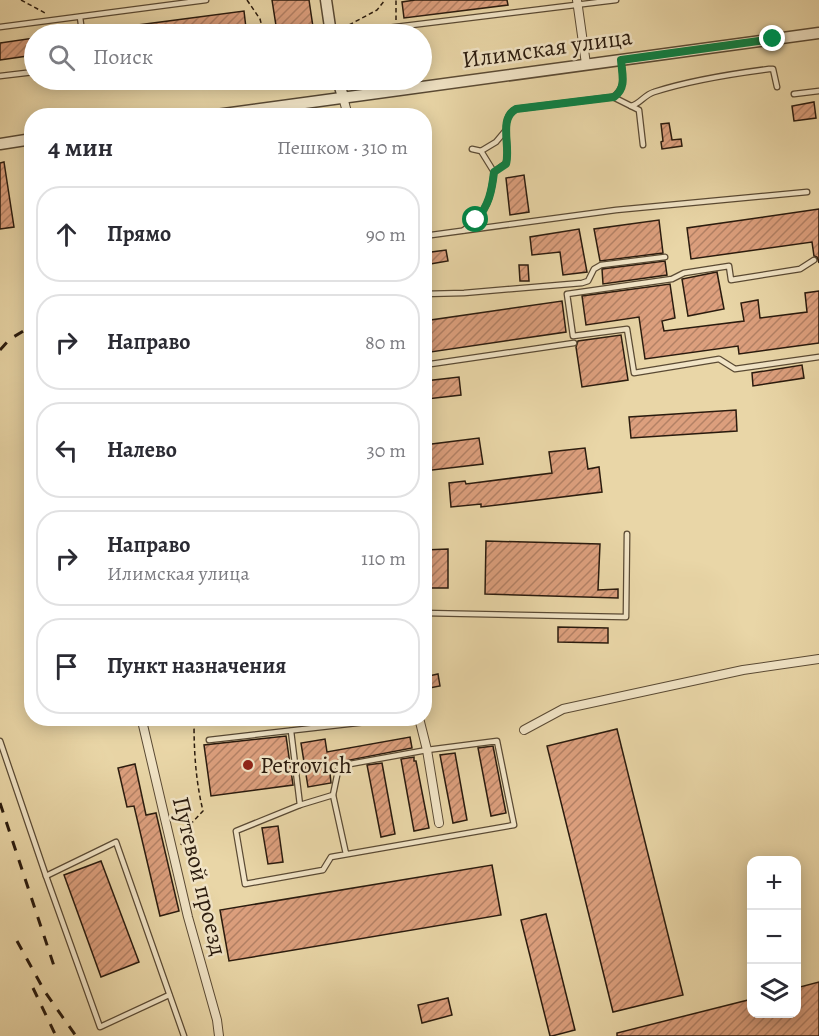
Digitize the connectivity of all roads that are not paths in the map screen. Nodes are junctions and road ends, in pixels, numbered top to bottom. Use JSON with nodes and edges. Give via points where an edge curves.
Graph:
{"nodes":[{"id":1,"x":206,"y":0,"type":"edge"},
{"id":2,"x":326,"y":0,"type":"edge"},
{"id":3,"x":616,"y":0,"type":"edge"},
{"id":4,"x":578,"y":2,"type":"edge"},
{"id":5,"x":80,"y":17,"type":"junction"},
{"id":6,"x":24,"y":24,"type":"edge"},
{"id":7,"x":24,"y":24,"type":"edge"},
{"id":8,"x":81,"y":24,"type":"edge"},
{"id":9,"x":330,"y":24,"type":"edge"},
{"id":10,"x":417,"y":24,"type":"edge"},
{"id":11,"x":0,"y":27,"type":"edge"},
{"id":12,"x":819,"y":33,"type":"edge"},
{"id":13,"x":621,"y":60,"type":"junction"},
{"id":14,"x":586,"y":64,"type":"junction"},
{"id":15,"x":24,"y":73,"type":"edge"},
{"id":16,"x":0,"y":76,"type":"edge"},
{"id":17,"x":432,"y":86,"type":"edge"},
{"id":18,"x":777,"y":87,"type":"dead end"},
{"id":19,"x":341,"y":90,"type":"edge"},
{"id":20,"x":400,"y":90,"type":"edge"},
{"id":21,"x":819,"y":91,"type":"edge"},
{"id":22,"x":794,"y":94,"type":"dead end"},
{"id":23,"x":614,"y":97,"type":"junction"},
{"id":24,"x":343,"y":98,"type":"junction"},
{"id":25,"x":631,"y":106,"type":"junction"},
{"id":26,"x":269,"y":108,"type":"edge"},
{"id":27,"x":346,"y":108,"type":"edge"},
{"id":28,"x":507,"y":128,"type":"junction"},
{"id":29,"x":24,"y":140,"type":"edge"},
{"id":30,"x":0,"y":144,"type":"edge"},
{"id":31,"x":643,"y":145,"type":"dead end"},
{"id":32,"x":472,"y":149,"type":"dead end"},
{"id":33,"x":481,"y":151,"type":"junction"},
{"id":34,"x":494,"y":172,"type":"junction"},
{"id":35,"x":807,"y":192,"type":"dead end"},
{"id":36,"x":462,"y":231,"type":"junction"},
{"id":37,"x":432,"y":235,"type":"edge"},
{"id":38,"x":665,"y":257,"type":"dead end"},
{"id":39,"x":814,"y":260,"type":"dead end"},
{"id":40,"x":432,"y":294,"type":"edge"},
{"id":41,"x":574,"y":343,"type":"dead end"},
{"id":42,"x":819,"y":357,"type":"edge"},
{"id":43,"x":432,"y":364,"type":"edge"},
{"id":44,"x":627,"y":534,"type":"dead end"},
{"id":45,"x":432,"y":613,"type":"edge"},
{"id":46,"x":819,"y":659,"type":"edge"},
{"id":47,"x":143,"y":726,"type":"edge"},
{"id":48,"x":328,"y":726,"type":"edge"},
{"id":49,"x":421,"y":726,"type":"edge"},
{"id":50,"x":291,"y":730,"type":"junction"},
{"id":51,"x":524,"y":730,"type":"dead end"},
{"id":52,"x":208,"y":740,"type":"dead end"},
{"id":53,"x":0,"y":741,"type":"edge"},
{"id":54,"x":427,"y":750,"type":"junction"},
{"id":55,"x":333,"y":795,"type":"junction"},
{"id":56,"x":300,"y":805,"type":"junction"},
{"id":57,"x":439,"y":823,"type":"dead end"},
{"id":58,"x":346,"y":854,"type":"junction"},
{"id":59,"x":46,"y":876,"type":"junction"},
{"id":60,"x":169,"y":995,"type":"junction"},
{"id":61,"x":184,"y":1036,"type":"edge"},
{"id":62,"x":219,"y":1036,"type":"edge"}],
"edges":[{"from":1,"to":5,"type":"lane"},
{"from":2,"to":9,"type":"street"},
{"from":3,"to":4,"type":"lane"},
{"from":4,"to":10,"type":"lane"},
{"from":4,"to":14,"type":"street"},
{"from":5,"to":6,"type":"lane"},
{"from":5,"to":8,"type":"lane"},
{"from":7,"to":11,"type":"lane"},
{"from":12,"to":13,"type":"street","name":"Илимская улица"},
{"from":13,"to":14,"type":"street","name":"Илимская улица"},
{"from":13,"to":23,"type":"lane","via":[[623,87]]},
{"from":14,"to":17,"type":"street","name":"Илимская улица"},
{"from":15,"to":16,"type":"lane"},
{"from":18,"to":25,"type":"lane","via":[[773,69],[769,69],[718,76],[655,92]]},
{"from":19,"to":24,"type":"street"},
{"from":20,"to":24,"type":"street","name":"Илимская улица"},
{"from":21,"to":22,"type":"lane"},
{"from":23,"to":25,"type":"lane"},
{"from":23,"to":28,"type":"lane","via":[[516,109],[508,116]]},
{"from":24,"to":26,"type":"street","name":"Илимская улица"},
{"from":24,"to":27,"type":"street"},
{"from":25,"to":31,"type":"lane","via":[[639,110]]},
{"from":28,"to":33,"type":"lane","via":[[496,142]]},
{"from":28,"to":34,"type":"lane","via":[[506,164]]},
{"from":29,"to":30,"type":"street"},
{"from":32,"to":33,"type":"lane"},
{"from":33,"to":34,"type":"lane"},
{"from":34,"to":36,"type":"lane","via":[[485,210]]},
{"from":35,"to":36,"type":"lane","via":[[616,210]]},
{"from":36,"to":37,"type":"lane"},
{"from":38,"to":40,"type":"lane","via":[[601,265],[582,284]]},
{"from":39,"to":42,"type":"lane","via":[[800,269],[731,280],[729,266],[684,273],[672,279],[567,294],[573,336],[627,329],[634,373],[719,359],[735,369]]},
{"from":41,"to":43,"type":"lane"},
{"from":44,"to":45,"type":"lane","via":[[626,617]]},
{"from":46,"to":51,"type":"street","via":[[743,669],[563,709]]},
{"from":47,"to":62,"type":"street","name":"Путевой проезд"},
{"from":48,"to":50,"type":"lane"},
{"from":49,"to":54,"type":"street"},
{"from":50,"to":52,"type":"lane"},
{"from":50,"to":56,"type":"lane"},
{"from":53,"to":59,"type":"lane"},
{"from":54,"to":55,"type":"lane","via":[[339,766]]},
{"from":54,"to":57,"type":"street"},
{"from":54,"to":58,"type":"lane","via":[[497,741],[514,825]]},
{"from":55,"to":56,"type":"lane"},
{"from":55,"to":58,"type":"lane"},
{"from":56,"to":58,"type":"lane","via":[[236,831],[245,885],[323,870],[331,857]]},
{"from":59,"to":60,"type":"lane","via":[[100,1027]]},
{"from":59,"to":60,"type":"lane","via":[[116,842]]},
{"from":60,"to":61,"type":"lane"}]}
